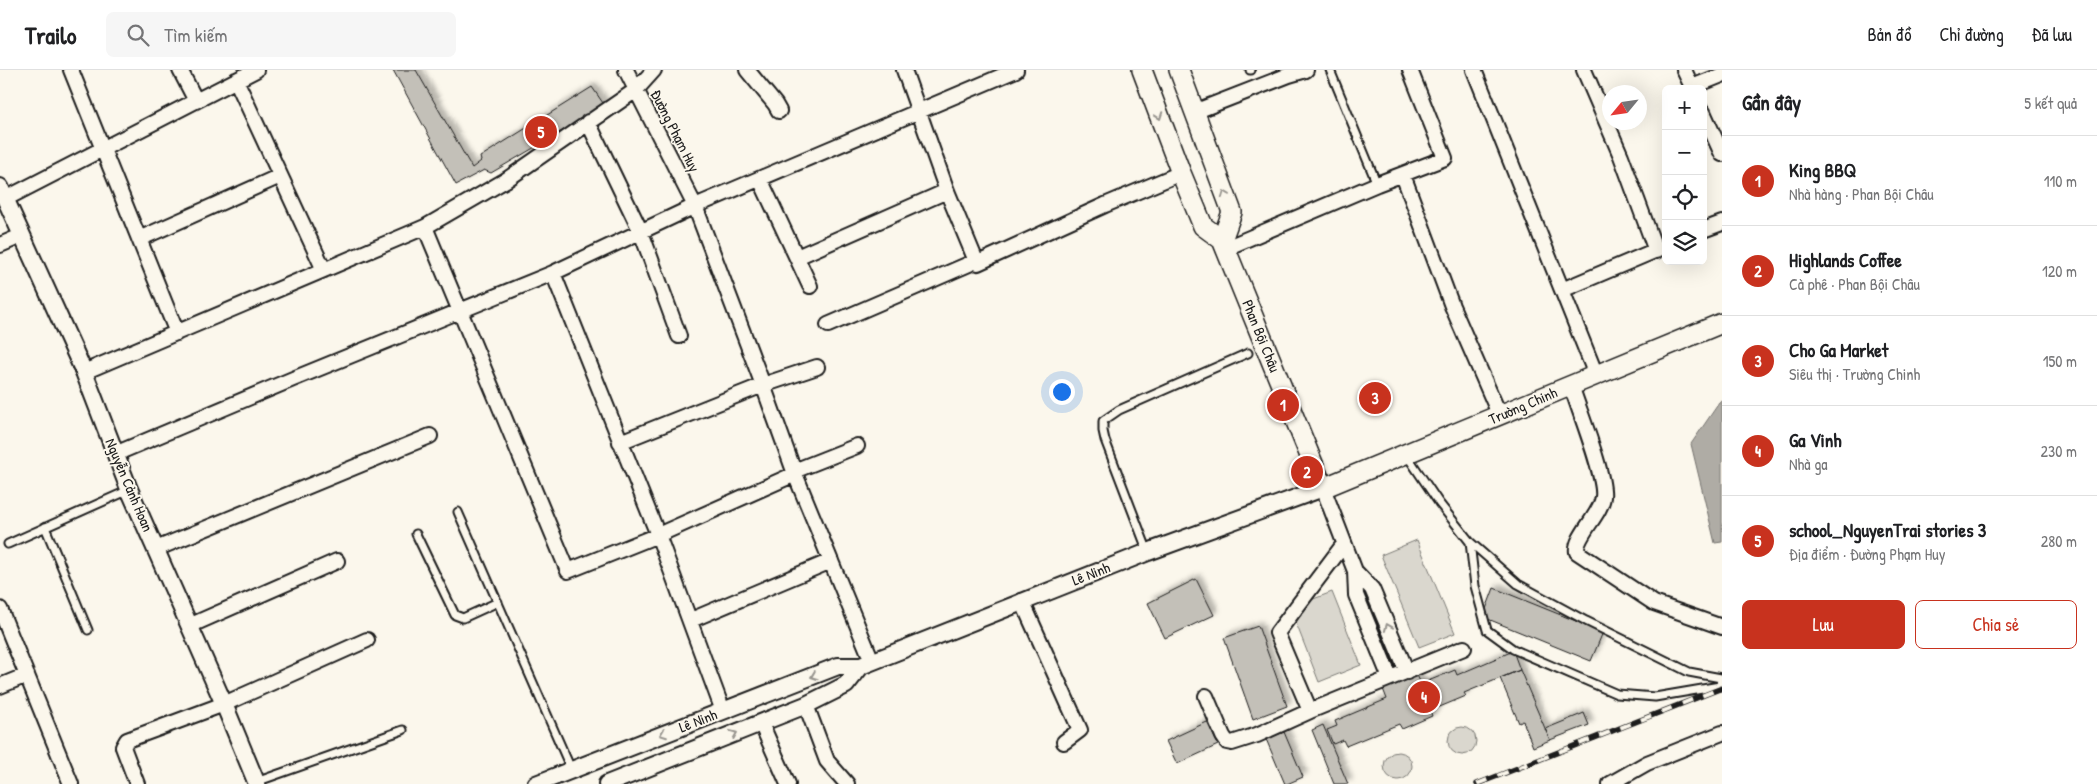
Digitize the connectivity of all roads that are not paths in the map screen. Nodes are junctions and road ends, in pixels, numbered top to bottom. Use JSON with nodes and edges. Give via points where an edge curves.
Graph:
{"nodes":[{"id":1,"x":71,"y":70,"type":"edge"},
{"id":2,"x":180,"y":70,"type":"edge"},
{"id":3,"x":626,"y":70,"type":"edge"},
{"id":4,"x":654,"y":70,"type":"edge"},
{"id":5,"x":747,"y":70,"type":"edge"},
{"id":6,"x":904,"y":70,"type":"edge"},
{"id":7,"x":1016,"y":70,"type":"edge"},
{"id":8,"x":1142,"y":70,"type":"edge"},
{"id":9,"x":1178,"y":70,"type":"edge"},
{"id":10,"x":1306,"y":70,"type":"edge"},
{"id":11,"x":1330,"y":70,"type":"edge"},
{"id":12,"x":1410,"y":70,"type":"edge"},
{"id":13,"x":1474,"y":70,"type":"edge"},
{"id":14,"x":1584,"y":70,"type":"edge"},
{"id":15,"x":1684,"y":70,"type":"edge"},
{"id":16,"x":252,"y":71,"type":"edge"},
{"id":17,"x":1722,"y":75,"type":"edge"},
{"id":18,"x":236,"y":80,"type":"junction"},
{"id":19,"x":1691,"y":85,"type":"edge"},
{"id":20,"x":1699,"y":85,"type":"edge"},
{"id":21,"x":636,"y":90,"type":"junction"},
{"id":22,"x":196,"y":101,"type":"junction"},
{"id":23,"x":779,"y":111,"type":"dead end"},
{"id":24,"x":919,"y":112,"type":"junction"},
{"id":25,"x":1194,"y":112,"type":"junction"},
{"id":26,"x":1707,"y":121,"type":"edge"},
{"id":27,"x":588,"y":122,"type":"junction"},
{"id":28,"x":102,"y":149,"type":"junction"},
{"id":29,"x":1722,"y":154,"type":"edge"},
{"id":30,"x":1181,"y":173,"type":"junction"},
{"id":31,"x":1403,"y":175,"type":"junction"},
{"id":32,"x":280,"y":176,"type":"junction"},
{"id":33,"x":760,"y":179,"type":"junction"},
{"id":34,"x":1377,"y":184,"type":"junction"},
{"id":35,"x":948,"y":191,"type":"junction"},
{"id":36,"x":2,"y":196,"type":"edge"},
{"id":37,"x":695,"y":206,"type":"junction"},
{"id":38,"x":1722,"y":222,"type":"edge"},
{"id":39,"x":426,"y":226,"type":"junction"},
{"id":40,"x":1707,"y":228,"type":"edge"},
{"id":41,"x":641,"y":232,"type":"junction"},
{"id":42,"x":21,"y":236,"type":"junction"},
{"id":43,"x":139,"y":239,"type":"junction"},
{"id":44,"x":1224,"y":244,"type":"junction"},
{"id":45,"x":0,"y":245,"type":"edge"},
{"id":46,"x":1661,"y":249,"type":"edge"},
{"id":47,"x":797,"y":257,"type":"junction"},
{"id":48,"x":976,"y":261,"type":"junction"},
{"id":49,"x":324,"y":270,"type":"junction"},
{"id":50,"x":553,"y":273,"type":"junction"},
{"id":51,"x":810,"y":286,"type":"dead end"},
{"id":52,"x":1562,"y":290,"type":"junction"},
{"id":53,"x":461,"y":310,"type":"junction"},
{"id":54,"x":1722,"y":323,"type":"edge"},
{"id":55,"x":828,"y":325,"type":"dead end"},
{"id":56,"x":177,"y":333,"type":"junction"},
{"id":57,"x":679,"y":336,"type":"dead end"},
{"id":58,"x":1248,"y":353,"type":"dead end"},
{"id":59,"x":817,"y":367,"type":"dead end"},
{"id":60,"x":84,"y":372,"type":"junction"},
{"id":61,"x":1596,"y":374,"type":"junction"},
{"id":62,"x":763,"y":385,"type":"junction"},
{"id":63,"x":1571,"y":385,"type":"junction"},
{"id":64,"x":1500,"y":416,"type":"junction"},
{"id":65,"x":430,"y":436,"type":"dead end"},
{"id":66,"x":620,"y":442,"type":"junction"},
{"id":67,"x":858,"y":446,"type":"dead end"},
{"id":68,"x":115,"y":454,"type":"junction"},
{"id":69,"x":1406,"y":454,"type":"junction"},
{"id":70,"x":795,"y":474,"type":"junction"},
{"id":71,"x":1323,"y":488,"type":"junction"},
{"id":72,"x":129,"y":489,"type":"junction"},
{"id":73,"x":458,"y":512,"type":"dead end"},
{"id":74,"x":45,"y":527,"type":"junction"},
{"id":75,"x":416,"y":534,"type":"dead end"},
{"id":76,"x":658,"y":535,"type":"junction"},
{"id":77,"x":1470,"y":542,"type":"junction"},
{"id":78,"x":8,"y":544,"type":"dead end"},
{"id":79,"x":1344,"y":544,"type":"junction"},
{"id":80,"x":156,"y":549,"type":"junction"},
{"id":81,"x":1148,"y":552,"type":"junction"},
{"id":82,"x":337,"y":561,"type":"dead end"},
{"id":83,"x":831,"y":562,"type":"junction"},
{"id":84,"x":1355,"y":571,"type":"junction"},
{"id":85,"x":1022,"y":600,"type":"junction"},
{"id":86,"x":498,"y":602,"type":"junction"},
{"id":87,"x":0,"y":609,"type":"edge"},
{"id":88,"x":691,"y":620,"type":"junction"},
{"id":89,"x":189,"y":626,"type":"junction"},
{"id":90,"x":1722,"y":627,"type":"edge"},
{"id":91,"x":88,"y":630,"type":"dead end"},
{"id":92,"x":367,"y":640,"type":"dead end"},
{"id":93,"x":1464,"y":648,"type":"dead end"},
{"id":94,"x":866,"y":664,"type":"junction"},
{"id":95,"x":1407,"y":672,"type":"junction"},
{"id":96,"x":27,"y":675,"type":"junction"},
{"id":97,"x":1390,"y":678,"type":"junction"},
{"id":98,"x":0,"y":686,"type":"edge"},
{"id":99,"x":1206,"y":696,"type":"dead end"},
{"id":100,"x":224,"y":704,"type":"junction"},
{"id":101,"x":806,"y":705,"type":"junction"},
{"id":102,"x":723,"y":711,"type":"junction"},
{"id":103,"x":1310,"y":711,"type":"junction"},
{"id":104,"x":760,"y":723,"type":"junction"},
{"id":105,"x":403,"y":730,"type":"dead end"},
{"id":106,"x":1722,"y":732,"type":"edge"},
{"id":107,"x":1064,"y":742,"type":"dead end"},
{"id":108,"x":574,"y":777,"type":"edge"},
{"id":109,"x":256,"y":783,"type":"edge"},
{"id":110,"x":71,"y":784,"type":"edge"},
{"id":111,"x":137,"y":784,"type":"edge"},
{"id":112,"x":536,"y":784,"type":"edge"},
{"id":113,"x":607,"y":784,"type":"edge"},
{"id":114,"x":788,"y":784,"type":"edge"},
{"id":115,"x":846,"y":784,"type":"edge"},
{"id":116,"x":1610,"y":784,"type":"edge"}],
"edges":[{"from":1,"to":28,"type":"street"},
{"from":2,"to":22,"type":"street"},
{"from":3,"to":21,"type":"street","name":"Đường Phạm Huy"},
{"from":4,"to":21,"type":"street"},
{"from":5,"to":23,"type":"street"},
{"from":6,"to":24,"type":"street"},
{"from":7,"to":24,"type":"street"},
{"from":8,"to":30,"type":"main road","name":"Phan Bội Châu","one_way":true},
{"from":9,"to":25,"type":"main road"},
{"from":10,"to":25,"type":"street"},
{"from":11,"to":34,"type":"lane"},
{"from":12,"to":31,"type":"street","via":[[1445,158]]},
{"from":13,"to":52,"type":"street"},
{"from":14,"to":46,"type":"street"},
{"from":15,"to":19,"type":"street"},
{"from":16,"to":18,"type":"street"},
{"from":17,"to":20,"type":"street"},
{"from":18,"to":22,"type":"street"},
{"from":18,"to":32,"type":"street"},
{"from":21,"to":27,"type":"street"},
{"from":21,"to":37,"type":"street","name":"Đường Phạm Huy"},
{"from":22,"to":28,"type":"street"},
{"from":24,"to":33,"type":"street"},
{"from":24,"to":35,"type":"street"},
{"from":44,"to":25,"type":"main road","one_way":true,"via":[[1232,212]]},
{"from":26,"to":29,"type":"street"},
{"from":27,"to":39,"type":"street","via":[[506,180]]},
{"from":27,"to":41,"type":"street"},
{"from":28,"to":36,"type":"street"},
{"from":28,"to":43,"type":"street"},
{"from":30,"to":44,"type":"main road","name":"Phan Bội Châu","via":[[1203,226]]},
{"from":30,"to":48,"type":"street","via":[[982,263]]},
{"from":31,"to":34,"type":"street"},
{"from":31,"to":64,"type":"street","via":[[1455,314]]},
{"from":32,"to":43,"type":"street"},
{"from":32,"to":49,"type":"street"},
{"from":33,"to":37,"type":"street"},
{"from":33,"to":47,"type":"street"},
{"from":34,"to":44,"type":"street"},
{"from":35,"to":47,"type":"street"},
{"from":35,"to":48,"type":"street"},
{"from":36,"to":42,"type":"street","name":"Nguyễn Cảnh Hoan"},
{"from":37,"to":41,"type":"street"},
{"from":37,"to":62,"type":"street","name":"Đường Phạm Huy"},
{"from":38,"to":40,"type":"street"},
{"from":39,"to":49,"type":"street"},
{"from":39,"to":53,"type":"street"},
{"from":41,"to":50,"type":"street"},
{"from":41,"to":57,"type":"street"},
{"from":42,"to":45,"type":"street"},
{"from":42,"to":60,"type":"street","name":"Nguyễn Cảnh Hoan"},
{"from":43,"to":56,"type":"street"},
{"from":44,"to":71,"type":"main road","name":"Phan Bội Châu"},
{"from":46,"to":52,"type":"street"},
{"from":47,"to":51,"type":"street"},
{"from":48,"to":55,"type":"street"},
{"from":49,"to":56,"type":"street"},
{"from":50,"to":53,"type":"street"},
{"from":50,"to":66,"type":"street"},
{"from":52,"to":61,"type":"street"},
{"from":53,"to":68,"type":"street"},
{"from":53,"to":76,"type":"street","via":[[568,571]]},
{"from":54,"to":61,"type":"main road","name":"Trường Chinh"},
{"from":56,"to":60,"type":"street"},
{"from":58,"to":81,"type":"lane","via":[[1119,410],[1103,421],[1105,440]]},
{"from":59,"to":62,"type":"street"},
{"from":60,"to":68,"type":"street","name":"Nguyễn Cảnh Hoan"},
{"from":61,"to":63,"type":"main road","name":"Trường Chinh"},
{"from":62,"to":66,"type":"street"},
{"from":62,"to":70,"type":"street","name":"Đường Phạm Huy"},
{"from":63,"to":64,"type":"main road","name":"Trường Chinh"},
{"from":63,"to":90,"type":"street","via":[[1603,486],[1601,506],[1577,552],[1654,603]]},
{"from":64,"to":69,"type":"main road","name":"Trường Chinh"},
{"from":65,"to":80,"type":"street"},
{"from":66,"to":76,"type":"street"},
{"from":67,"to":70,"type":"street","via":[[799,469]]},
{"from":68,"to":72,"type":"street","name":"Nguyễn Cảnh Hoan"},
{"from":69,"to":71,"type":"main road","name":"Trường Chinh"},
{"from":69,"to":77,"type":"lane"},
{"from":70,"to":76,"type":"street"},
{"from":70,"to":83,"type":"street","name":"Đường Phạm Huy"},
{"from":71,"to":79,"type":"street"},
{"from":71,"to":81,"type":"street","name":"Lê Ninh"},
{"from":72,"to":74,"type":"lane"},
{"from":72,"to":80,"type":"street","name":"Nguyễn Cảnh Hoan"},
{"from":73,"to":86,"type":"lane"},
{"from":74,"to":78,"type":"lane"},
{"from":74,"to":91,"type":"lane"},
{"from":75,"to":86,"type":"lane","via":[[456,615],[462,618]]},
{"from":76,"to":88,"type":"street"},
{"from":77,"to":77,"type":"lane","via":[[1518,584],[1688,672],[1721,678],[1720,686],[1655,697],[1617,694],[1513,648],[1488,630],[1475,586]]},
{"from":79,"to":84,"type":"street"},
{"from":79,"to":103,"type":"street","via":[[1277,633]]},
{"from":80,"to":89,"type":"street","name":"Nguyễn Cảnh Hoan"},
{"from":81,"to":85,"type":"street","name":"Lê Ninh"},
{"from":82,"to":89,"type":"street"},
{"from":83,"to":88,"type":"street"},
{"from":83,"to":94,"type":"street","name":"Đường Phạm Huy"},
{"from":95,"to":84,"type":"street","one_way":true,"via":[[1372,589]]},
{"from":84,"to":97,"type":"street","via":[[1356,595]]},
{"from":85,"to":94,"type":"street","name":"Lê Ninh"},
{"from":85,"to":107,"type":"street","via":[[1080,730]]},
{"from":86,"to":108,"type":"lane"},
{"from":87,"to":96,"type":"street"},
{"from":88,"to":102,"type":"street"},
{"from":89,"to":100,"type":"street","name":"Nguyễn Cảnh Hoan"},
{"from":92,"to":100,"type":"street"},
{"from":93,"to":95,"type":"street"},
{"from":94,"to":101,"type":"street","name":"Lê Ninh","via":[[846,685]]},
{"from":94,"to":102,"type":"street","name":"Lê Ninh","one_way":true,"via":[[838,666]]},
{"from":95,"to":97,"type":"street"},
{"from":96,"to":98,"type":"street"},
{"from":96,"to":110,"type":"street"},
{"from":97,"to":103,"type":"street"},
{"from":99,"to":103,"type":"street","via":[[1223,736],[1232,743]]},
{"from":100,"to":109,"type":"street","name":"Nguyễn Cảnh Hoan"},
{"from":100,"to":111,"type":"street","via":[[127,740],[123,747]]},
{"from":101,"to":104,"type":"street","name":"Lê Ninh"},
{"from":101,"to":115,"type":"street","via":[[827,761]]},
{"from":102,"to":108,"type":"street","name":"Lê Ninh","one_way":true},
{"from":113,"to":104,"type":"street","name":"Lê Ninh","one_way":true},
{"from":104,"to":114,"type":"street"},
{"from":105,"to":109,"type":"lane"},
{"from":106,"to":116,"type":"street"},
{"from":108,"to":112,"type":"street","name":"Lê Ninh"}]}
